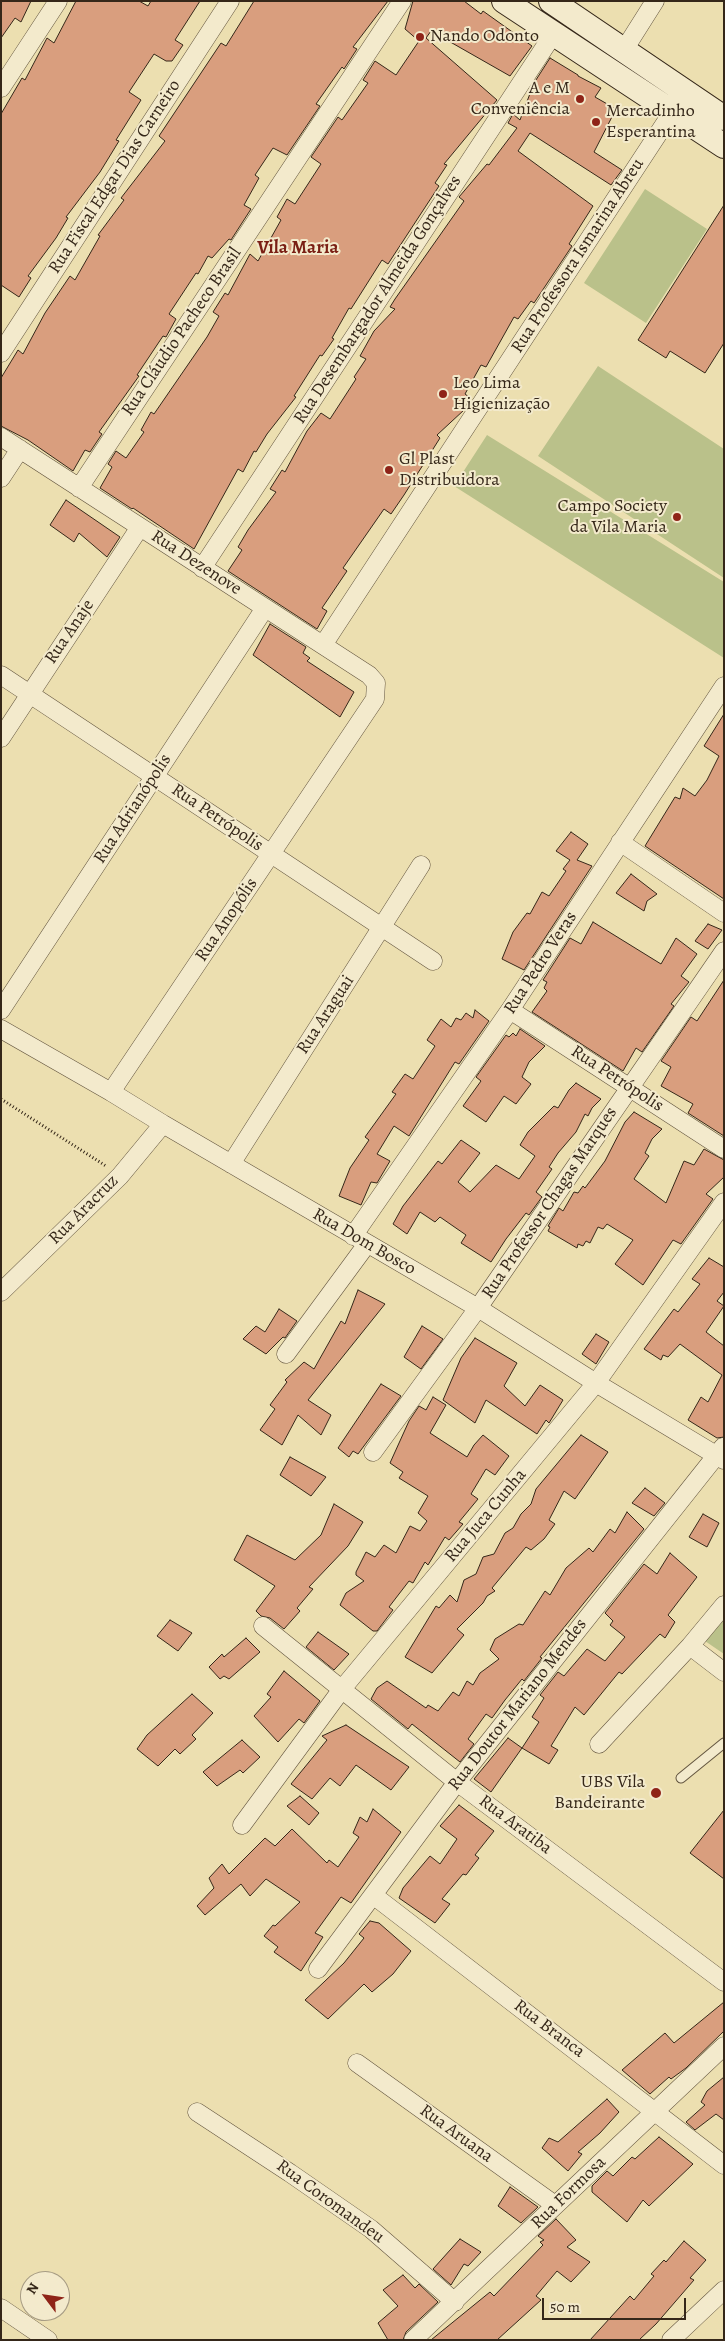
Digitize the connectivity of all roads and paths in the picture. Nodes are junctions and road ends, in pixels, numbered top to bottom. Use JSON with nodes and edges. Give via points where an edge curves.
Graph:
{"nodes":[{"id":1,"x":58,"y":1,"type":"edge"},
{"id":2,"x":230,"y":1,"type":"edge"},
{"id":3,"x":402,"y":1,"type":"edge"},
{"id":4,"x":504,"y":1,"type":"edge"},
{"id":5,"x":551,"y":1,"type":"edge"},
{"id":6,"x":655,"y":1,"type":"edge"},
{"id":7,"x":554,"y":33,"type":"junction"},
{"id":8,"x":624,"y":50,"type":"junction"},
{"id":9,"x":1,"y":88,"type":"edge"},
{"id":10,"x":686,"y":92,"type":"junction"},
{"id":11,"x":672,"y":112,"type":"junction"},
{"id":12,"x":724,"y":118,"type":"edge"},
{"id":13,"x":724,"y":146,"type":"edge"},
{"id":14,"x":1,"y":353,"type":"edge"},
{"id":15,"x":1,"y":437,"type":"edge"},
{"id":16,"x":20,"y":450,"type":"junction"},
{"id":17,"x":1,"y":478,"type":"edge"},
{"id":18,"x":79,"y":488,"type":"junction"},
{"id":19,"x":140,"y":527,"type":"junction"},
{"id":20,"x":202,"y":568,"type":"junction"},
{"id":21,"x":265,"y":608,"type":"junction"},
{"id":22,"x":323,"y":645,"type":"junction"},
{"id":23,"x":1,"y":675,"type":"edge"},
{"id":24,"x":724,"y":686,"type":"edge"},
{"id":25,"x":30,"y":694,"type":"junction"},
{"id":26,"x":376,"y":699,"type":"joint"},
{"id":27,"x":1,"y":738,"type":"edge"},
{"id":28,"x":154,"y":777,"type":"junction"},
{"id":29,"x":620,"y":842,"type":"junction"},
{"id":30,"x":271,"y":854,"type":"junction"},
{"id":31,"x":421,"y":865,"type":"dead end"},
{"id":32,"x":724,"y":913,"type":"edge"},
{"id":33,"x":382,"y":928,"type":"junction"},
{"id":34,"x":724,"y":951,"type":"edge"},
{"id":35,"x":433,"y":961,"type":"dead end"},
{"id":36,"x":1,"y":1010,"type":"edge"},
{"id":37,"x":510,"y":1010,"type":"junction"},
{"id":38,"x":1,"y":1029,"type":"edge"},
{"id":39,"x":630,"y":1086,"type":"junction"},
{"id":40,"x":112,"y":1092,"type":"junction"},
{"id":41,"x":1,"y":1099,"type":"edge"},
{"id":42,"x":163,"y":1124,"type":"junction"},
{"id":43,"x":724,"y":1149,"type":"edge"},
{"id":44,"x":231,"y":1164,"type":"junction"},
{"id":45,"x":120,"y":1176,"type":"junction"},
{"id":46,"x":724,"y":1202,"type":"edge"},
{"id":47,"x":360,"y":1240,"type":"junction"},
{"id":48,"x":1,"y":1292,"type":"edge"},
{"id":49,"x":478,"y":1308,"type":"junction"},
{"id":50,"x":286,"y":1354,"type":"dead end"},
{"id":51,"x":596,"y":1383,"type":"junction"},
{"id":52,"x":372,"y":1452,"type":"dead end"},
{"id":53,"x":722,"y":1454,"type":"edge"},
{"id":54,"x":724,"y":1605,"type":"edge"},
{"id":55,"x":263,"y":1626,"type":"dead end"},
{"id":56,"x":690,"y":1646,"type":"junction"},
{"id":57,"x":724,"y":1672,"type":"edge"},
{"id":58,"x":342,"y":1689,"type":"junction"},
{"id":59,"x":724,"y":1743,"type":"edge"},
{"id":60,"x":599,"y":1744,"type":"dead end"},
{"id":61,"x":681,"y":1778,"type":"dead end"},
{"id":62,"x":457,"y":1782,"type":"junction"},
{"id":63,"x":242,"y":1825,"type":"dead end"},
{"id":64,"x":374,"y":1895,"type":"junction"},
{"id":65,"x":318,"y":1969,"type":"dead end"},
{"id":66,"x":724,"y":1982,"type":"edge"},
{"id":67,"x":724,"y":2046,"type":"edge"},
{"id":68,"x":357,"y":2062,"type":"dead end"},
{"id":69,"x":656,"y":2110,"type":"junction"},
{"id":70,"x":197,"y":2112,"type":"dead end"},
{"id":71,"x":724,"y":2165,"type":"edge"},
{"id":72,"x":555,"y":2205,"type":"junction"},
{"id":73,"x":724,"y":2290,"type":"edge"},
{"id":74,"x":455,"y":2302,"type":"junction"},
{"id":75,"x":1,"y":2308,"type":"edge"},
{"id":76,"x":48,"y":2340,"type":"edge"},
{"id":77,"x":413,"y":2340,"type":"edge"},
{"id":78,"x":671,"y":2340,"type":"edge"}],
"edges":[{"from":1,"to":9,"type":"street"},
{"from":2,"to":14,"type":"street","name":"Rua Fiscal Edgar Dias Carneiro"},
{"from":3,"to":18,"type":"street","name":"Rua Cláudio Pacheco Brasil"},
{"from":4,"to":7,"type":"main road"},
{"from":5,"to":8,"type":"main road"},
{"from":6,"to":8,"type":"street"},
{"from":7,"to":11,"type":"main road"},
{"from":7,"to":20,"type":"street","name":"Rua Desembargador Almeida Gonçalves"},
{"from":8,"to":10,"type":"main road"},
{"from":10,"to":11,"type":"street","name":"Rua Professora Ismarina Abreu"},
{"from":10,"to":12,"type":"main road"},
{"from":11,"to":13,"type":"main road"},
{"from":11,"to":22,"type":"street","name":"Rua Professora Ismarina Abreu"},
{"from":15,"to":16,"type":"street","name":"Rua Dezenove"},
{"from":16,"to":17,"type":"street"},
{"from":16,"to":18,"type":"street","name":"Rua Dezenove"},
{"from":18,"to":19,"type":"street","name":"Rua Dezenove"},
{"from":19,"to":20,"type":"street","name":"Rua Dezenove"},
{"from":19,"to":25,"type":"street","name":"Rua Anaje"},
{"from":20,"to":21,"type":"street","name":"Rua Dezenove"},
{"from":21,"to":22,"type":"street","name":"Rua Dezenove"},
{"from":21,"to":28,"type":"street","name":"Rua Adrianópolis"},
{"from":22,"to":26,"type":"street","name":"Rua Dezenove","via":[[374,680]]},
{"from":23,"to":25,"type":"street","name":"Rua Petrópolis"},
{"from":24,"to":29,"type":"street","name":"Rua Pedro Veras"},
{"from":25,"to":27,"type":"street","name":"Rua Anaje"},
{"from":25,"to":28,"type":"street","name":"Rua Petrópolis"},
{"from":26,"to":30,"type":"street","name":"Rua Anopólis"},
{"from":28,"to":30,"type":"street","name":"Rua Petrópolis"},
{"from":28,"to":36,"type":"street","name":"Rua Adrianópolis"},
{"from":29,"to":32,"type":"street"},
{"from":29,"to":37,"type":"street","name":"Rua Pedro Veras"},
{"from":30,"to":33,"type":"street","name":"Rua Petrópolis"},
{"from":30,"to":40,"type":"street","name":"Rua Anopólis"},
{"from":31,"to":33,"type":"street","name":"Rua Araguai"},
{"from":33,"to":35,"type":"street","name":"Rua Petrópolis"},
{"from":33,"to":44,"type":"street","name":"Rua Araguai"},
{"from":34,"to":39,"type":"street","name":"Rua Professor Chagas Marques"},
{"from":37,"to":39,"type":"street","name":"Rua Petrópolis"},
{"from":37,"to":47,"type":"street","name":"Rua Pedro Veras"},
{"from":38,"to":40,"type":"street","name":"Rua Dom Bosco"},
{"from":39,"to":43,"type":"street","name":"Rua Petrópolis"},
{"from":39,"to":49,"type":"street","name":"Rua Professor Chagas Marques"},
{"from":40,"to":42,"type":"street","name":"Rua Dom Bosco"},
{"from":41,"to":45,"type":"path"},
{"from":42,"to":44,"type":"street","name":"Rua Dom Bosco"},
{"from":42,"to":45,"type":"street","name":"Rua Aracruz"},
{"from":44,"to":47,"type":"street","name":"Rua Dom Bosco"},
{"from":45,"to":48,"type":"street","name":"Rua Aracruz"},
{"from":46,"to":51,"type":"street","name":"Rua Juca Cunha"},
{"from":47,"to":49,"type":"street","name":"Rua Dom Bosco"},
{"from":47,"to":50,"type":"street","name":"Rua Pedro Veras"},
{"from":49,"to":51,"type":"street","name":"Rua Dom Bosco"},
{"from":49,"to":52,"type":"street","name":"Rua Professor Chagas Marques"},
{"from":51,"to":53,"type":"street","name":"Rua Dom Bosco"},
{"from":51,"to":58,"type":"street","name":"Rua Juca Cunha"},
{"from":53,"to":62,"type":"street","name":"Rua Doutor Mariano Mendes"},
{"from":54,"to":56,"type":"street"},
{"from":55,"to":58,"type":"street","name":"Rua Aratiba"},
{"from":56,"to":57,"type":"street"},
{"from":56,"to":60,"type":"street"},
{"from":58,"to":62,"type":"street","name":"Rua Aratiba"},
{"from":58,"to":63,"type":"street","name":"Rua Juca Cunha"},
{"from":59,"to":61,"type":"lane"},
{"from":62,"to":64,"type":"street","name":"Rua Doutor Mariano Mendes"},
{"from":62,"to":66,"type":"street","name":"Rua Aratiba"},
{"from":64,"to":65,"type":"street","name":"Rua Doutor Mariano Mendes"},
{"from":64,"to":69,"type":"street","name":"Rua Branca"},
{"from":67,"to":69,"type":"street","name":"Rua Formosa"},
{"from":68,"to":72,"type":"street","name":"Rua Aruana"},
{"from":69,"to":71,"type":"street","name":"Rua Branca"},
{"from":69,"to":72,"type":"street","name":"Rua Formosa"},
{"from":70,"to":74,"type":"street","name":"Rua Coromandeu","via":[[370,2229]]},
{"from":72,"to":74,"type":"street","name":"Rua Formosa"},
{"from":73,"to":78,"type":"street"},
{"from":74,"to":77,"type":"street","name":"Rua Formosa"},
{"from":75,"to":76,"type":"street"}]}
